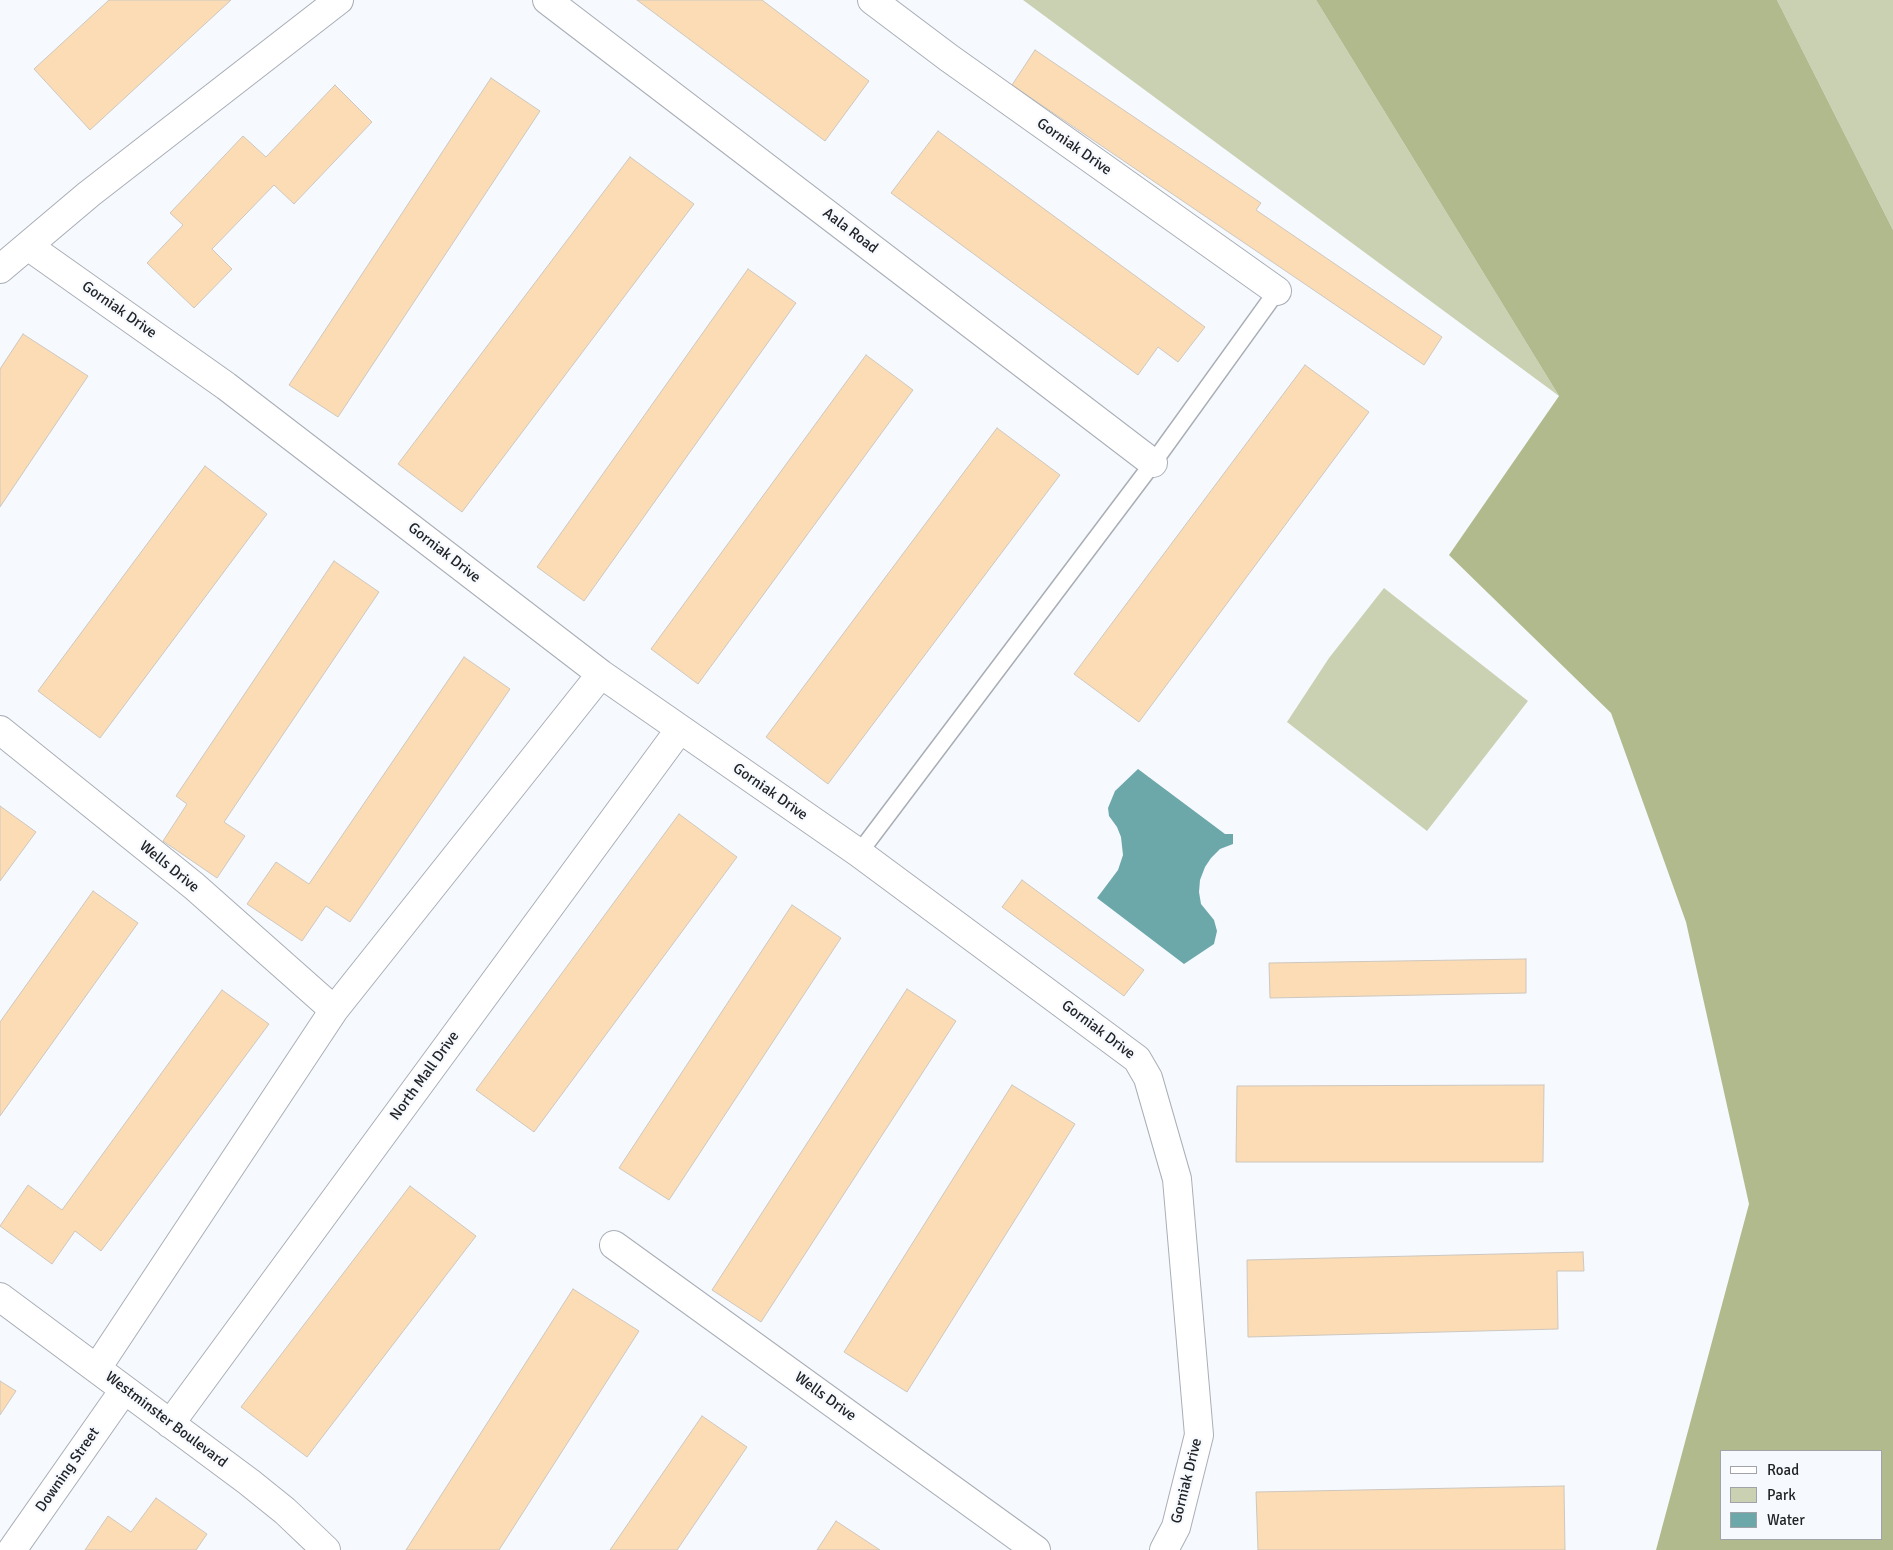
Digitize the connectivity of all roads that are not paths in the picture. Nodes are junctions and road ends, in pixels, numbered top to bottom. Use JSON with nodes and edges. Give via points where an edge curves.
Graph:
{"nodes":[{"id":1,"x":339,"y":0,"type":"edge"},
{"id":2,"x":547,"y":0,"type":"edge"},
{"id":3,"x":872,"y":0,"type":"edge"},
{"id":4,"x":28,"y":246,"type":"junction"},
{"id":5,"x":0,"y":269,"type":"edge"},
{"id":6,"x":1278,"y":291,"type":"joint"},
{"id":7,"x":1152,"y":462,"type":"junction"},
{"id":8,"x":601,"y":674,"type":"junction"},
{"id":9,"x":680,"y":729,"type":"junction"},
{"id":10,"x":0,"y":730,"type":"edge"},
{"id":11,"x":859,"y":853,"type":"junction"},
{"id":12,"x":334,"y":1010,"type":"junction"},
{"id":13,"x":614,"y":1245,"type":"dead end"},
{"id":14,"x":0,"y":1297,"type":"edge"},
{"id":15,"x":97,"y":1368,"type":"junction"},
{"id":16,"x":124,"y":1390,"type":"junction"},
{"id":17,"x":170,"y":1424,"type":"junction"},
{"id":18,"x":12,"y":1550,"type":"edge"},
{"id":19,"x":326,"y":1550,"type":"edge"},
{"id":20,"x":1036,"y":1550,"type":"edge"},
{"id":21,"x":1164,"y":1550,"type":"edge"}],
"edges":[{"from":1,"to":4,"type":"street","via":[[88,194]]},
{"from":2,"to":7,"type":"street","name":"Aala Road"},
{"from":3,"to":6,"type":"street","name":"Gorniak Drive"},
{"from":4,"to":5,"type":"street"},
{"from":4,"to":8,"type":"street","name":"Gorniak Drive","via":[[226,386]]},
{"from":6,"to":7,"type":"lane"},
{"from":7,"to":11,"type":"lane"},
{"from":8,"to":9,"type":"street","name":"Gorniak Drive"},
{"from":8,"to":12,"type":"street"},
{"from":9,"to":11,"type":"street","name":"Gorniak Drive"},
{"from":9,"to":17,"type":"street","name":"North Mall Drive"},
{"from":10,"to":12,"type":"street","name":"Wells Drive","via":[[194,886]]},
{"from":11,"to":21,"type":"street","name":"Gorniak Drive","via":[[1137,1059],[1148,1078],[1177,1179],[1199,1435],[1176,1528]]},
{"from":12,"to":15,"type":"street"},
{"from":13,"to":20,"type":"street","name":"Wells Drive"},
{"from":14,"to":15,"type":"street","name":"Westminster Boulevard"},
{"from":15,"to":16,"type":"street","name":"Westminster Boulevard"},
{"from":16,"to":17,"type":"street","name":"Westminster Boulevard"},
{"from":16,"to":18,"type":"street","name":"Downing Street"},
{"from":17,"to":19,"type":"street","name":"Westminster Boulevard","via":[[278,1505]]}]}
